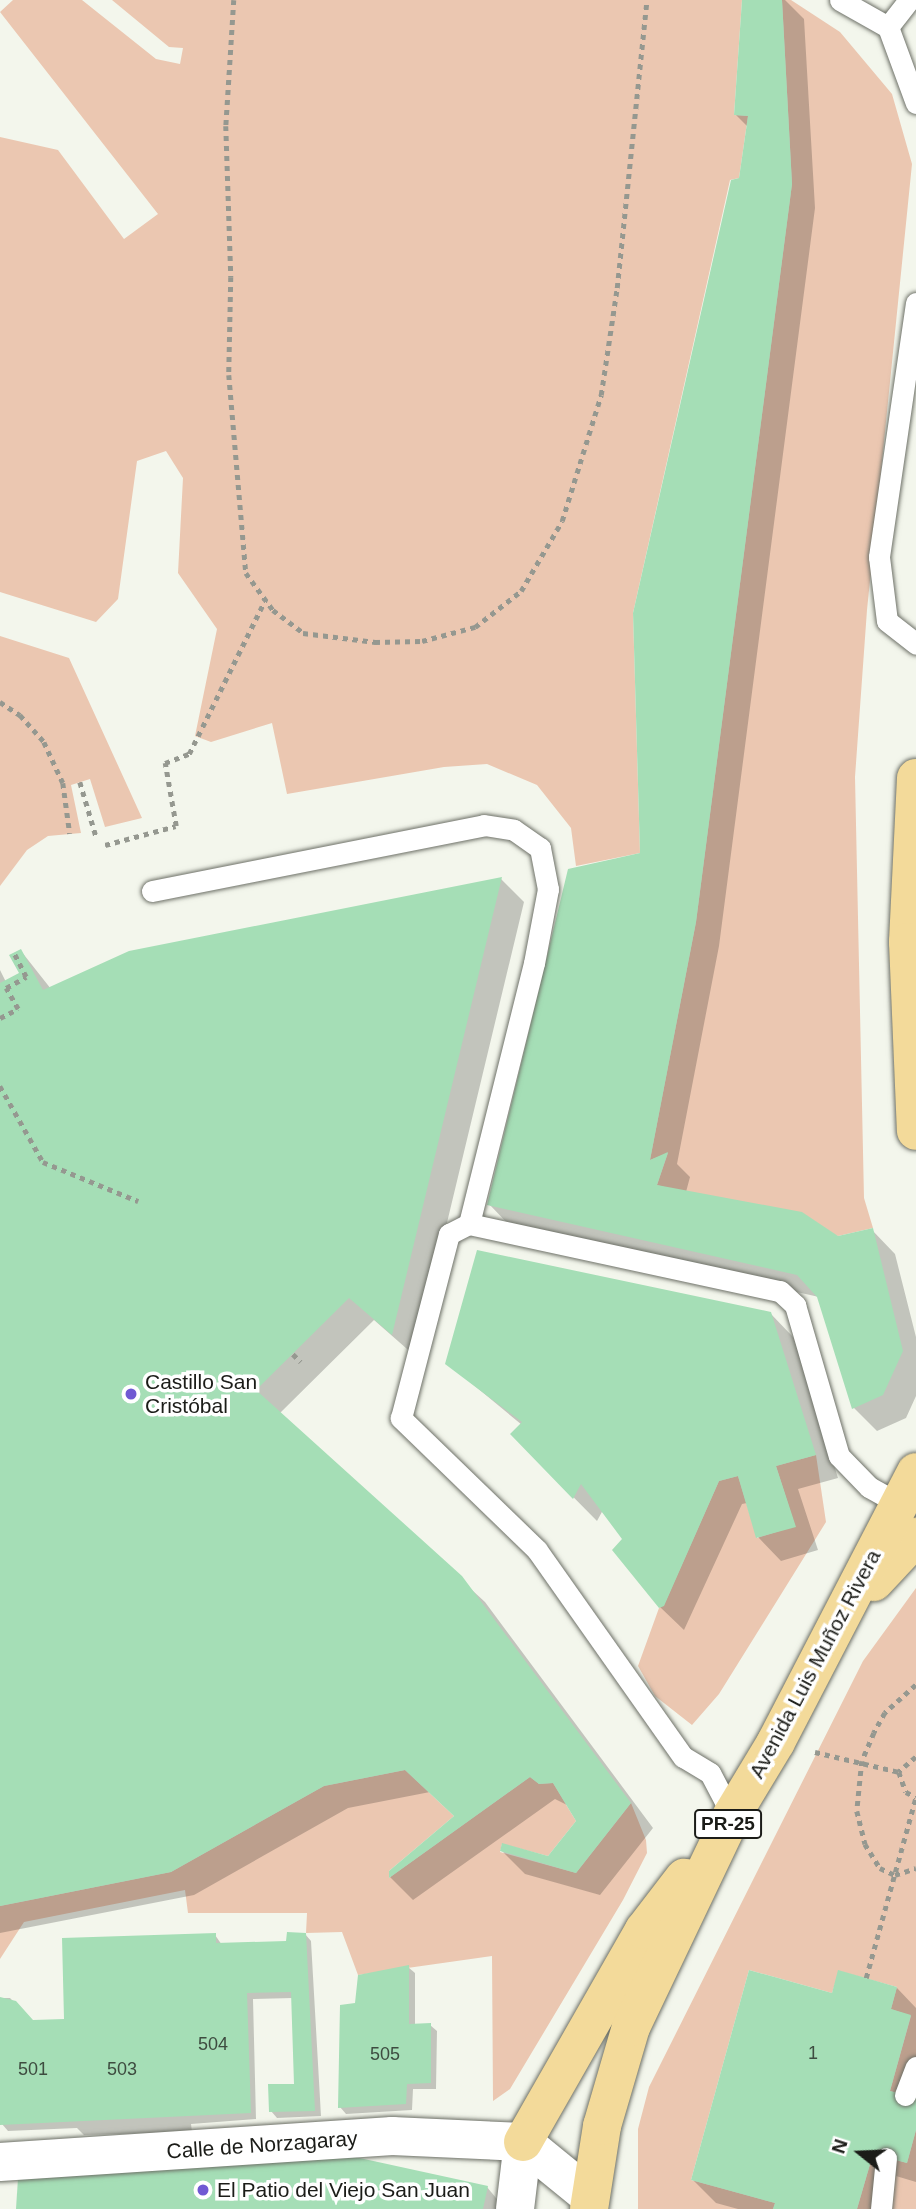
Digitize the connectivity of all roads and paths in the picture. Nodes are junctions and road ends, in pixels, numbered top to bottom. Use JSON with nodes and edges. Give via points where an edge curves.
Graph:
{"nodes":[{"id":1,"x":234,"y":0,"type":"edge"},
{"id":2,"x":647,"y":0,"type":"edge"},
{"id":3,"x":840,"y":0,"type":"edge"},
{"id":4,"x":909,"y":0,"type":"edge"},
{"id":5,"x":888,"y":27,"type":"junction"},
{"id":6,"x":916,"y":103,"type":"edge"},
{"id":7,"x":916,"y":303,"type":"edge"},
{"id":8,"x":265,"y":600,"type":"junction"},
{"id":9,"x":916,"y":644,"type":"edge"},
{"id":10,"x":0,"y":702,"type":"edge"},
{"id":11,"x":916,"y":778,"type":"edge"},
{"id":12,"x":80,"y":782,"type":"dead end"},
{"id":13,"x":70,"y":834,"type":"dead end"},
{"id":14,"x":96,"y":836,"type":"dead end"},
{"id":15,"x":105,"y":845,"type":"dead end"},
{"id":16,"x":152,"y":891,"type":"dead end"},
{"id":17,"x":14,"y":953,"type":"dead end"},
{"id":18,"x":0,"y":1018,"type":"edge"},
{"id":19,"x":0,"y":1086,"type":"edge"},
{"id":20,"x":916,"y":1131,"type":"edge"},
{"id":21,"x":138,"y":1201,"type":"dead end"},
{"id":22,"x":468,"y":1224,"type":"junction"},
{"id":23,"x":293,"y":1354,"type":"dead end"},
{"id":24,"x":301,"y":1362,"type":"dead end"},
{"id":25,"x":908,"y":1488,"type":"edge"},
{"id":26,"x":916,"y":1537,"type":"edge"},
{"id":27,"x":842,"y":1616,"type":"junction"},
{"id":28,"x":916,"y":1685,"type":"edge"},
{"id":29,"x":816,"y":1739,"type":"dead end"},
{"id":30,"x":916,"y":1757,"type":"edge"},
{"id":31,"x":862,"y":1761,"type":"junction"},
{"id":32,"x":899,"y":1772,"type":"junction"},
{"id":33,"x":916,"y":1797,"type":"edge"},
{"id":34,"x":732,"y":1815,"type":"junction"},
{"id":35,"x":916,"y":1868,"type":"edge"},
{"id":36,"x":895,"y":1875,"type":"junction"},
{"id":37,"x":866,"y":1978,"type":"dead end"},
{"id":38,"x":916,"y":2067,"type":"edge"},
{"id":39,"x":905,"y":2095,"type":"dead end"},
{"id":40,"x":523,"y":2142,"type":"junction"},
{"id":41,"x":886,"y":2158,"type":"dead end"},
{"id":42,"x":0,"y":2162,"type":"edge"},
{"id":43,"x":589,"y":2202,"type":"edge"},
{"id":44,"x":514,"y":2209,"type":"edge"},
{"id":45,"x":881,"y":2209,"type":"edge"}],
"edges":[{"from":1,"to":8,"type":"path","via":[[226,126],[229,375],[246,572]]},
{"from":2,"to":8,"type":"path","via":[[617,288],[601,395],[562,521],[521,591],[475,627],[422,641],[375,642],[303,633]]},
{"from":3,"to":5,"type":"lane"},
{"from":4,"to":5,"type":"lane"},
{"from":5,"to":6,"type":"lane"},
{"from":7,"to":9,"type":"lane","via":[[879,557],[887,621]]},
{"from":8,"to":15,"type":"path","via":[[189,754],[165,763],[176,826]]},
{"from":10,"to":13,"type":"path","via":[[20,715],[44,742],[63,783]]},
{"from":11,"to":20,"type":"main road","via":[[908,942]]},
{"from":12,"to":14,"type":"path"},
{"from":16,"to":22,"type":"lane","via":[[484,825],[514,830],[540,848],[548,889]]},
{"from":17,"to":18,"type":"path","via":[[26,977],[6,988],[18,1009]]},
{"from":19,"to":21,"type":"path","via":[[43,1162]]},
{"from":22,"to":25,"type":"lane","via":[[780,1292],[796,1304],[839,1456],[869,1487]]},
{"from":22,"to":34,"type":"lane","via":[[449,1234],[401,1418],[537,1550],[683,1757],[710,1773]]},
{"from":23,"to":24,"type":"path"},
{"from":25,"to":27,"type":"main road","name":"Avenida Luis Muñoz Rivera","number":"PR-25"},
{"from":26,"to":27,"type":"main road"},
{"from":27,"to":34,"type":"main road","name":"Avenida Luis Muñoz Rivera","number":"PR-25"},
{"from":28,"to":31,"type":"path","via":[[885,1713]]},
{"from":29,"to":31,"type":"path","via":[[810,1751]]},
{"from":30,"to":32,"type":"path"},
{"from":31,"to":32,"type":"path"},
{"from":31,"to":36,"type":"path","via":[[857,1811],[865,1844],[880,1868]]},
{"from":32,"to":33,"type":"path","via":[[900,1783]]},
{"from":33,"to":36,"type":"path"},
{"from":34,"to":40,"type":"main road","via":[[644,1930]]},
{"from":34,"to":43,"type":"main road","name":"Avenida Luis Muñoz Rivera","number":"PR-25","via":[[631,2027],[602,2126]]},
{"from":35,"to":36,"type":"path"},
{"from":36,"to":37,"type":"path"},
{"from":38,"to":39,"type":"lane"},
{"from":40,"to":42,"type":"street","name":"Calle de Norzagaray","via":[[392,2136]]},
{"from":40,"to":43,"type":"street"},
{"from":40,"to":44,"type":"street"},
{"from":41,"to":45,"type":"lane"}]}
